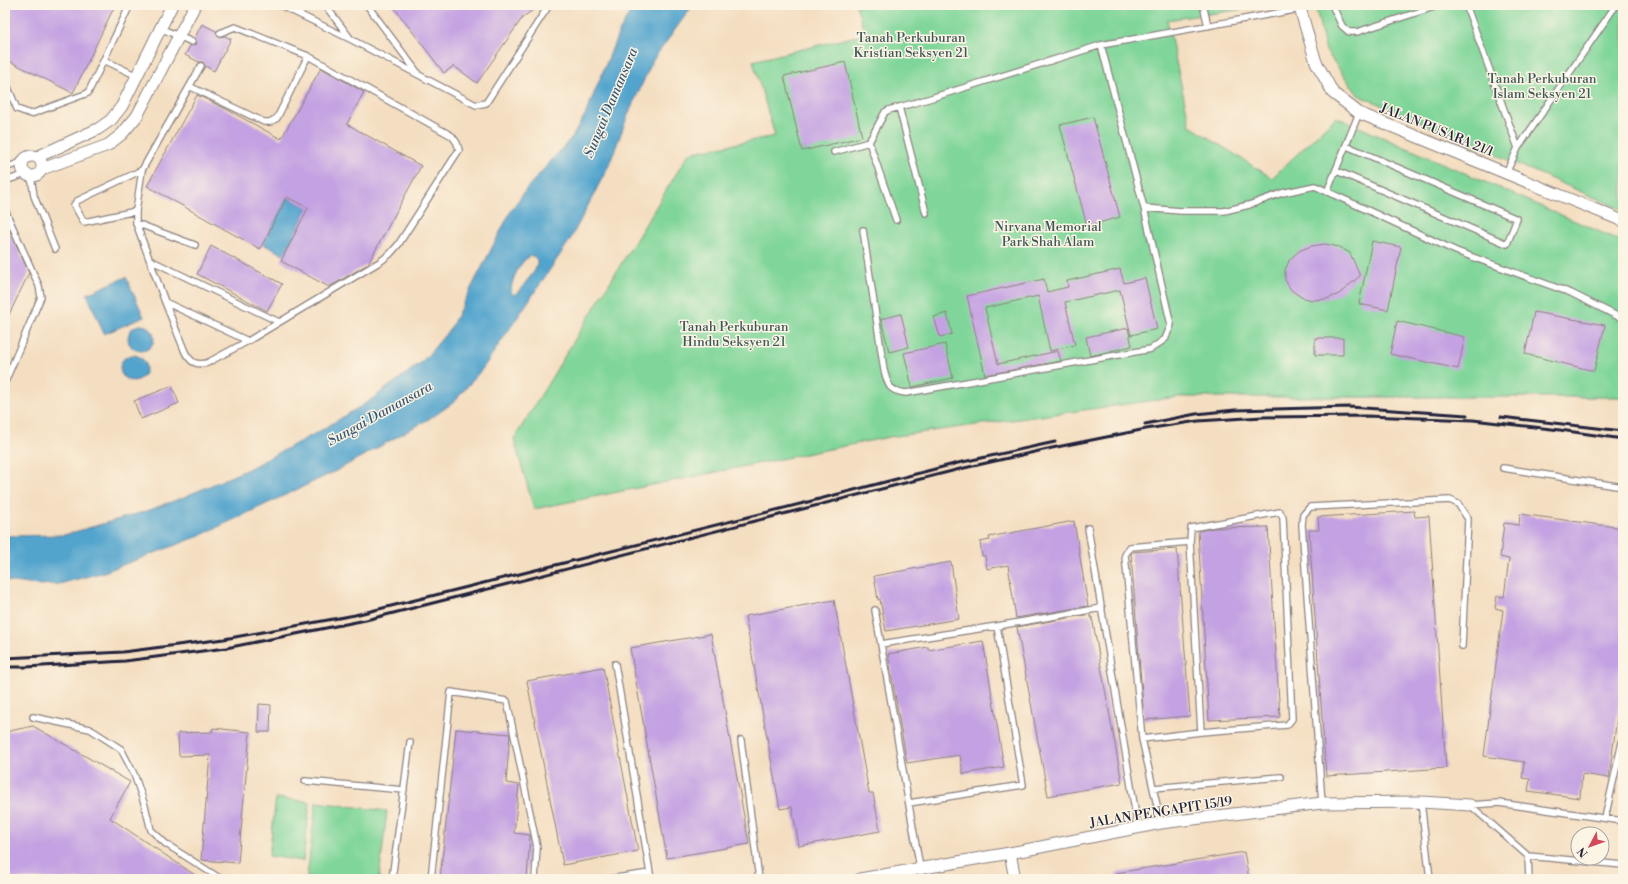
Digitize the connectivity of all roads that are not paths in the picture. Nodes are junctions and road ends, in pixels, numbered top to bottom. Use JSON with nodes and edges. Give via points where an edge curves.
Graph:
{"nodes":[{"id":1,"x":130,"y":5,"type":"edge"},
{"id":2,"x":172,"y":5,"type":"edge"},
{"id":3,"x":195,"y":5,"type":"edge"},
{"id":4,"x":280,"y":5,"type":"edge"},
{"id":5,"x":325,"y":5,"type":"edge"},
{"id":6,"x":367,"y":5,"type":"edge"},
{"id":7,"x":549,"y":5,"type":"edge"},
{"id":8,"x":1203,"y":5,"type":"edge"},
{"id":9,"x":1332,"y":5,"type":"edge"},
{"id":10,"x":1440,"y":5,"type":"edge"},
{"id":11,"x":1466,"y":5,"type":"edge"},
{"id":12,"x":1616,"y":5,"type":"edge"},
{"id":13,"x":287,"y":7,"type":"edge"},
{"id":14,"x":1299,"y":7,"type":"edge"},
{"id":15,"x":1208,"y":26,"type":"junction"},
{"id":16,"x":160,"y":28,"type":"junction"},
{"id":17,"x":220,"y":33,"type":"dead end"},
{"id":18,"x":180,"y":36,"type":"junction"},
{"id":19,"x":352,"y":40,"type":"junction"},
{"id":20,"x":192,"y":42,"type":"dead end"},
{"id":21,"x":1101,"y":45,"type":"junction"},
{"id":22,"x":308,"y":56,"type":"junction"},
{"id":23,"x":104,"y":60,"type":"junction"},
{"id":24,"x":201,"y":66,"type":"dead end"},
{"id":25,"x":418,"y":74,"type":"junction"},
{"id":26,"x":137,"y":76,"type":"junction"},
{"id":27,"x":5,"y":80,"type":"edge"},
{"id":28,"x":190,"y":87,"type":"junction"},
{"id":29,"x":899,"y":107,"type":"junction"},
{"id":30,"x":1359,"y":113,"type":"junction"},
{"id":31,"x":869,"y":142,"type":"junction"},
{"id":32,"x":1347,"y":146,"type":"junction"},
{"id":33,"x":1518,"y":148,"type":"junction"},
{"id":34,"x":834,"y":152,"type":"dead end"},
{"id":35,"x":37,"y":157,"type":"junction"},
{"id":36,"x":22,"y":162,"type":"junction"},
{"id":37,"x":5,"y":168,"type":"edge"},
{"id":38,"x":42,"y":169,"type":"junction"},
{"id":39,"x":142,"y":170,"type":"junction"},
{"id":40,"x":1337,"y":170,"type":"junction"},
{"id":41,"x":1506,"y":173,"type":"junction"},
{"id":42,"x":29,"y":175,"type":"junction"},
{"id":43,"x":5,"y":181,"type":"edge"},
{"id":44,"x":1327,"y":192,"type":"junction"},
{"id":45,"x":1144,"y":208,"type":"junction"},
{"id":46,"x":5,"y":210,"type":"edge"},
{"id":47,"x":136,"y":211,"type":"junction"},
{"id":48,"x":926,"y":213,"type":"dead end"},
{"id":49,"x":896,"y":220,"type":"dead end"},
{"id":50,"x":1623,"y":221,"type":"edge"},
{"id":51,"x":136,"y":223,"type":"junction"},
{"id":52,"x":863,"y":230,"type":"dead end"},
{"id":53,"x":195,"y":245,"type":"dead end"},
{"id":54,"x":55,"y":249,"type":"dead end"},
{"id":55,"x":150,"y":260,"type":"junction"},
{"id":56,"x":165,"y":302,"type":"junction"},
{"id":57,"x":1623,"y":319,"type":"edge"},
{"id":58,"x":279,"y":322,"type":"junction"},
{"id":59,"x":248,"y":341,"type":"junction"},
{"id":60,"x":5,"y":382,"type":"edge"},
{"id":61,"x":1503,"y":468,"type":"dead end"},
{"id":62,"x":1623,"y":487,"type":"edge"},
{"id":63,"x":1088,"y":528,"type":"dead end"},
{"id":64,"x":1190,"y":542,"type":"junction"},
{"id":65,"x":1102,"y":608,"type":"junction"},
{"id":66,"x":875,"y":610,"type":"dead end"},
{"id":67,"x":997,"y":626,"type":"junction"},
{"id":68,"x":881,"y":644,"type":"junction"},
{"id":69,"x":1462,"y":646,"type":"dead end"},
{"id":70,"x":615,"y":664,"type":"dead end"},
{"id":71,"x":33,"y":717,"type":"dead end"},
{"id":72,"x":1201,"y":732,"type":"junction"},
{"id":73,"x":1623,"y":738,"type":"edge"},
{"id":74,"x":741,"y":740,"type":"dead end"},
{"id":75,"x":1142,"y":740,"type":"junction"},
{"id":76,"x":410,"y":742,"type":"dead end"},
{"id":77,"x":1282,"y":777,"type":"dead end"},
{"id":78,"x":305,"y":781,"type":"dead end"},
{"id":79,"x":1153,"y":788,"type":"junction"},
{"id":80,"x":404,"y":790,"type":"junction"},
{"id":81,"x":1421,"y":802,"type":"junction"},
{"id":82,"x":909,"y":803,"type":"junction"},
{"id":83,"x":1322,"y":803,"type":"junction"},
{"id":84,"x":1470,"y":805,"type":"junction"},
{"id":85,"x":1605,"y":818,"type":"junction"},
{"id":86,"x":1623,"y":821,"type":"edge"},
{"id":87,"x":1161,"y":823,"type":"junction"},
{"id":88,"x":1138,"y":828,"type":"junction"},
{"id":89,"x":1010,"y":853,"type":"junction"},
{"id":90,"x":1528,"y":856,"type":"junction"},
{"id":91,"x":1623,"y":864,"type":"edge"},
{"id":92,"x":920,"y":868,"type":"junction"},
{"id":93,"x":650,"y":873,"type":"junction"},
{"id":94,"x":221,"y":879,"type":"edge"},
{"id":95,"x":392,"y":879,"type":"edge"},
{"id":96,"x":431,"y":879,"type":"edge"},
{"id":97,"x":535,"y":879,"type":"edge"},
{"id":98,"x":609,"y":879,"type":"edge"},
{"id":99,"x":651,"y":879,"type":"edge"},
{"id":100,"x":758,"y":879,"type":"edge"},
{"id":101,"x":860,"y":879,"type":"edge"},
{"id":102,"x":1015,"y":879,"type":"edge"},
{"id":103,"x":1430,"y":879,"type":"edge"},
{"id":104,"x":1529,"y":879,"type":"edge"}],
"edges":[{"from":1,"to":23,"type":"lane"},
{"from":2,"to":16,"type":"street"},
{"from":3,"to":18,"type":"street"},
{"from":4,"to":13,"type":"lane"},
{"from":5,"to":19,"type":"lane"},
{"from":6,"to":25,"type":"lane"},
{"from":7,"to":25,"type":"lane","via":[[486,102],[476,105]]},
{"from":8,"to":15,"type":"lane"},
{"from":9,"to":10,"type":"lane","via":[[1342,26],[1349,32],[1357,32]]},
{"from":11,"to":33,"type":"lane"},
{"from":12,"to":33,"type":"lane"},
{"from":13,"to":19,"type":"lane"},
{"from":14,"to":15,"type":"lane"},
{"from":14,"to":30,"type":"street","name":"JALAN PUSARA 21/1","via":[[1316,62],[1333,93]]},
{"from":15,"to":21,"type":"lane"},
{"from":16,"to":18,"type":"lane"},
{"from":16,"to":26,"type":"street"},
{"from":17,"to":22,"type":"lane","via":[[235,27]]},
{"from":18,"to":20,"type":"lane"},
{"from":18,"to":38,"type":"street","via":[[137,116],[122,134],[108,145]]},
{"from":19,"to":25,"type":"lane"},
{"from":21,"to":29,"type":"lane"},
{"from":21,"to":45,"type":"lane"},
{"from":22,"to":28,"type":"lane","via":[[277,118],[270,122],[264,122]]},
{"from":22,"to":58,"type":"lane","via":[[452,136],[459,150],[390,254]]},
{"from":23,"to":26,"type":"lane"},
{"from":23,"to":27,"type":"lane","via":[[88,93],[31,114],[17,109]]},
{"from":24,"to":28,"type":"lane"},
{"from":26,"to":35,"type":"street","via":[[122,106],[111,120],[98,129]]},
{"from":28,"to":39,"type":"lane"},
{"from":29,"to":31,"type":"lane","via":[[885,112]]},
{"from":29,"to":48,"type":"lane"},
{"from":30,"to":32,"type":"lane"},
{"from":30,"to":41,"type":"street","name":"JALAN PUSARA 21/1"},
{"from":31,"to":34,"type":"lane"},
{"from":31,"to":49,"type":"lane"},
{"from":32,"to":40,"type":"lane"},
{"from":32,"to":40,"type":"lane","via":[[1517,219],[1507,244]]},
{"from":33,"to":41,"type":"lane"},
{"from":35,"to":36,"type":"street","via":[[27,157]]},
{"from":35,"to":38,"type":"street","via":[[42,162]]},
{"from":36,"to":37,"type":"lane"},
{"from":36,"to":42,"type":"street","via":[[22,169]]},
{"from":38,"to":42,"type":"street","via":[[38,174]]},
{"from":39,"to":47,"type":"lane"},
{"from":39,"to":47,"type":"lane","via":[[77,201],[74,205],[84,222]]},
{"from":40,"to":44,"type":"lane"},
{"from":41,"to":50,"type":"street","name":"JALAN PUSARA 21/1"},
{"from":42,"to":43,"type":"lane"},
{"from":42,"to":54,"type":"lane","via":[[34,196]]},
{"from":44,"to":45,"type":"lane","via":[[1315,186],[1224,211]]},
{"from":44,"to":57,"type":"lane","via":[[1456,251],[1571,293]]},
{"from":45,"to":52,"type":"lane","via":[[1171,325],[1165,339],[1151,349],[906,393],[895,392],[888,386]]},
{"from":46,"to":60,"type":"lane","via":[[39,286],[41,297]]},
{"from":47,"to":51,"type":"lane"},
{"from":51,"to":53,"type":"lane"},
{"from":51,"to":55,"type":"lane"},
{"from":55,"to":56,"type":"lane"},
{"from":55,"to":58,"type":"lane"},
{"from":56,"to":59,"type":"lane"},
{"from":56,"to":59,"type":"lane","via":[[185,352],[194,364],[206,363]]},
{"from":58,"to":59,"type":"lane"},
{"from":61,"to":62,"type":"lane"},
{"from":63,"to":65,"type":"lane"},
{"from":64,"to":72,"type":"lane"},
{"from":64,"to":72,"type":"lane","via":[[1191,528],[1280,512],[1283,518],[1292,720],[1287,725]]},
{"from":64,"to":75,"type":"lane","via":[[1130,547],[1125,555]]},
{"from":65,"to":67,"type":"lane"},
{"from":65,"to":88,"type":"lane"},
{"from":66,"to":68,"type":"lane"},
{"from":67,"to":68,"type":"lane"},
{"from":67,"to":82,"type":"lane","via":[[1023,785]]},
{"from":68,"to":82,"type":"lane"},
{"from":69,"to":83,"type":"lane","via":[[1468,519],[1458,504],[1450,500],[1310,507],[1303,515],[1302,525]]},
{"from":70,"to":93,"type":"lane"},
{"from":71,"to":94,"type":"lane","via":[[90,729],[121,749],[134,774],[150,830],[166,844]]},
{"from":72,"to":75,"type":"lane"},
{"from":73,"to":85,"type":"lane"},
{"from":74,"to":100,"type":"lane"},
{"from":75,"to":79,"type":"lane"},
{"from":76,"to":80,"type":"lane"},
{"from":77,"to":79,"type":"lane"},
{"from":78,"to":80,"type":"lane"},
{"from":79,"to":87,"type":"lane"},
{"from":80,"to":95,"type":"lane"},
{"from":81,"to":83,"type":"street","name":"JALAN PENGAPIT 15/19"},
{"from":81,"to":84,"type":"street","name":"JALAN PENGAPIT 15/19"},
{"from":81,"to":103,"type":"lane"},
{"from":82,"to":92,"type":"lane"},
{"from":83,"to":87,"type":"street","name":"JALAN PENGAPIT 15/19"},
{"from":84,"to":85,"type":"lane","via":[[1499,803]]},
{"from":84,"to":90,"type":"lane"},
{"from":85,"to":86,"type":"lane"},
{"from":87,"to":88,"type":"street","name":"JALAN PENGAPIT 15/19"},
{"from":88,"to":89,"type":"street","name":"JALAN PENGAPIT 15/19"},
{"from":89,"to":92,"type":"street","name":"JALAN PENGAPIT 15/19"},
{"from":89,"to":102,"type":"street"},
{"from":90,"to":91,"type":"lane"},
{"from":90,"to":104,"type":"lane"},
{"from":92,"to":101,"type":"street","name":"JALAN PENGAPIT 15/19"},
{"from":93,"to":98,"type":"lane"},
{"from":93,"to":99,"type":"lane"},
{"from":96,"to":97,"type":"lane","via":[[451,692],[507,701],[537,847]]}]}
